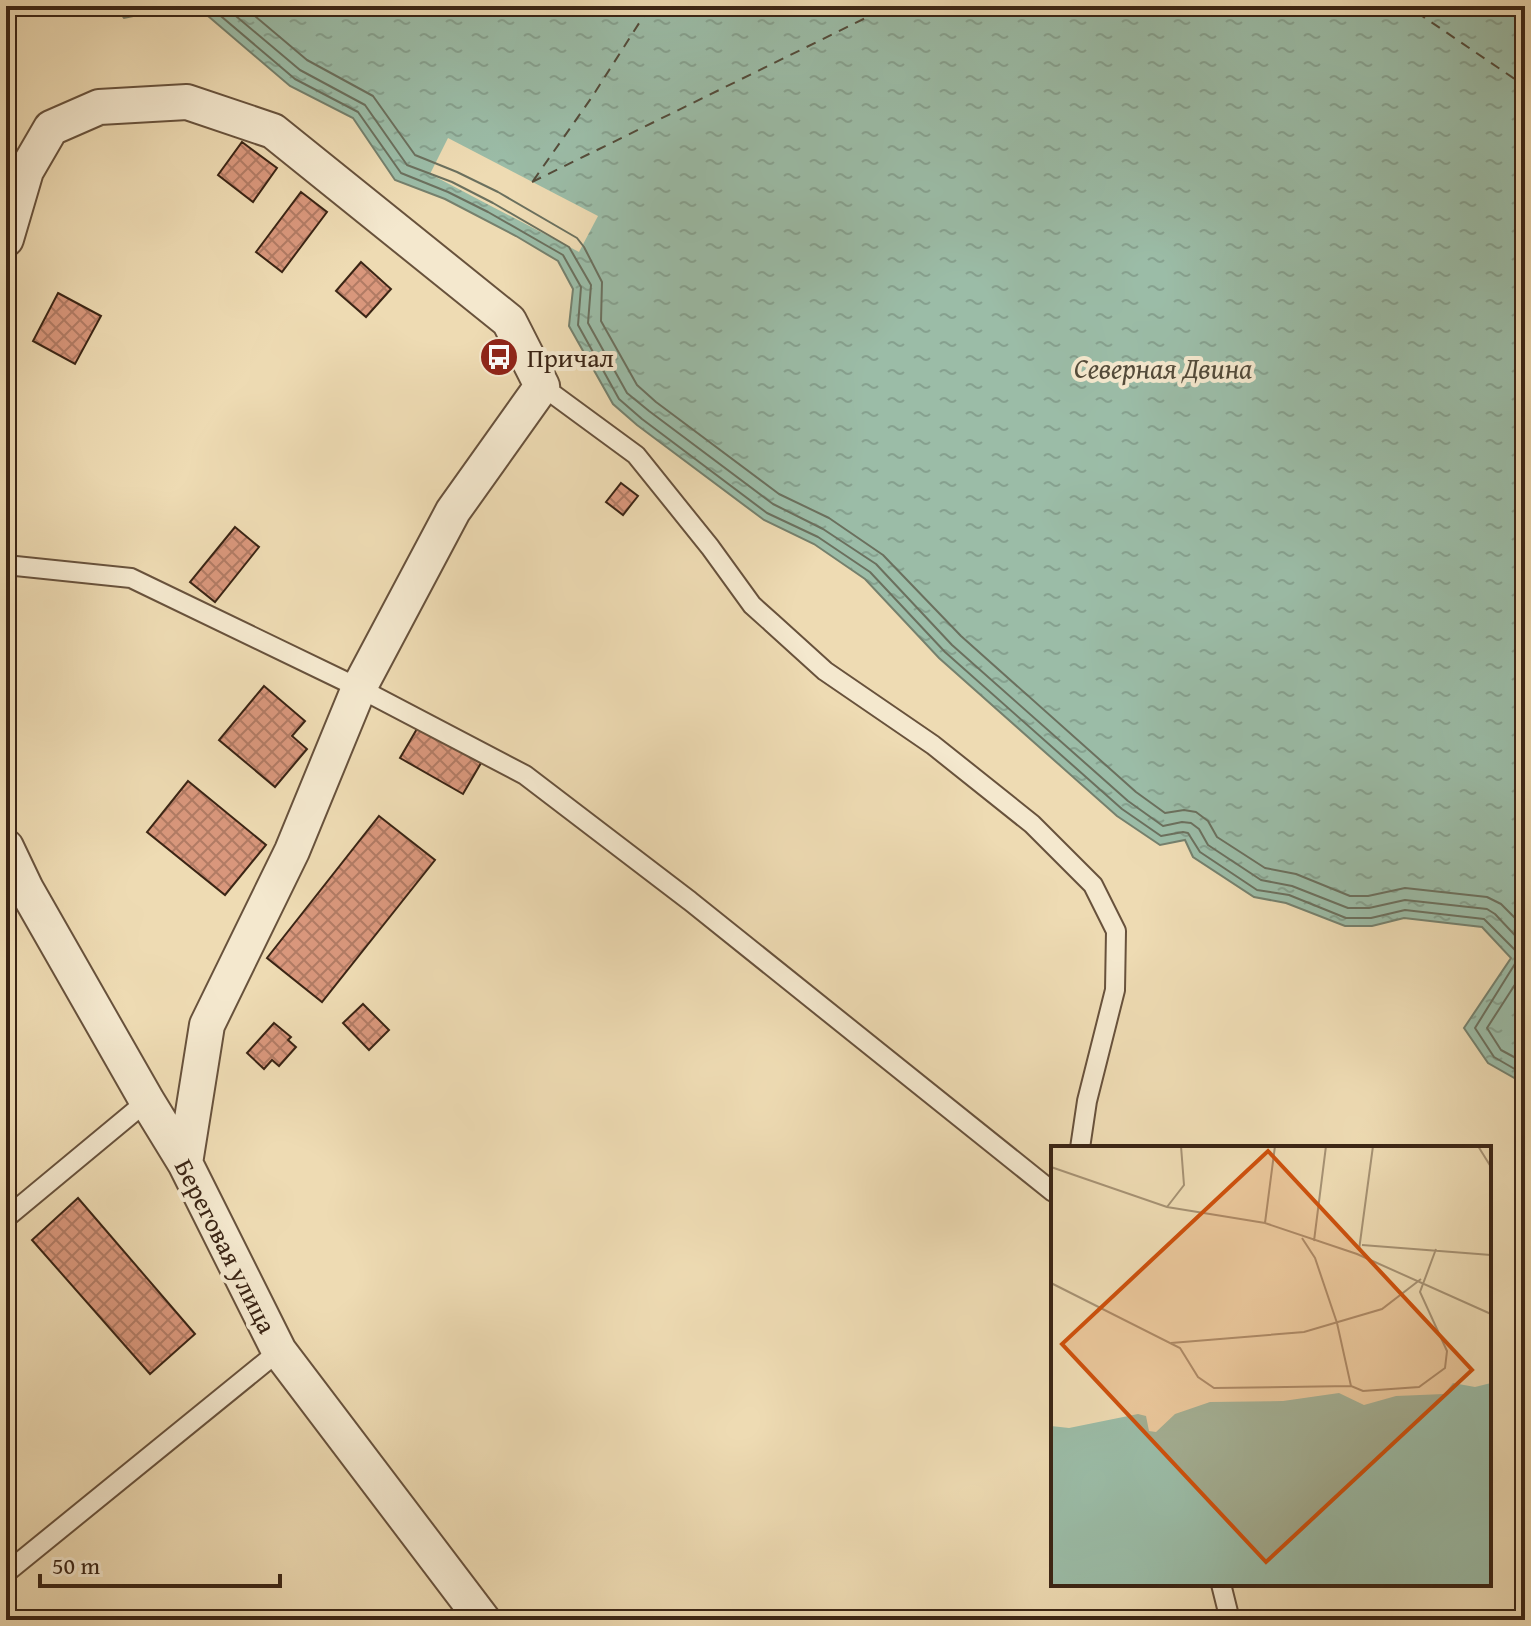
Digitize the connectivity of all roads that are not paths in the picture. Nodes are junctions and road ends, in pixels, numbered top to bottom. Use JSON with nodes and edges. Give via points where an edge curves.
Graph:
{"nodes":[{"id":1,"x":6,"y":239,"type":"edge"},
{"id":2,"x":542,"y":386,"type":"junction"},
{"id":3,"x":6,"y":565,"type":"edge"},
{"id":4,"x":359,"y":688,"type":"junction"},
{"id":5,"x":6,"y":847,"type":"edge"},
{"id":6,"x":16,"y":892,"type":"edge"},
{"id":7,"x":147,"y":1101,"type":"junction"},
{"id":8,"x":1080,"y":1146,"type":"edge"},
{"id":9,"x":185,"y":1163,"type":"junction"},
{"id":10,"x":1051,"y":1190,"type":"edge"},
{"id":11,"x":6,"y":1218,"type":"edge"},
{"id":12,"x":279,"y":1351,"type":"junction"},
{"id":13,"x":6,"y":1573,"type":"edge"},
{"id":14,"x":1222,"y":1586,"type":"edge"},
{"id":15,"x":483,"y":1620,"type":"edge"},
{"id":16,"x":1230,"y":1620,"type":"edge"}],
"edges":[{"from":1,"to":2,"type":"street","via":[[26,171],[51,128],[99,107],[187,102],[273,131],[509,321]]},
{"from":2,"to":4,"type":"street","via":[[453,511]]},
{"from":2,"to":8,"type":"lane","via":[[636,455],[752,605],[825,671],[933,745],[1032,824],[1093,885],[1116,931],[1115,990]]},
{"from":3,"to":4,"type":"lane","via":[[131,578]]},
{"from":4,"to":9,"type":"street","via":[[292,851],[207,1025]]},
{"from":4,"to":10,"type":"lane","via":[[525,775]]},
{"from":5,"to":6,"type":"street","name":"Береговая улица"},
{"from":6,"to":7,"type":"street","name":"Береговая улица"},
{"from":7,"to":9,"type":"street","name":"Береговая улица"},
{"from":7,"to":11,"type":"lane"},
{"from":9,"to":12,"type":"street","name":"Береговая улица"},
{"from":12,"to":13,"type":"lane"},
{"from":12,"to":15,"type":"street","name":"Береговая улица"},
{"from":14,"to":16,"type":"lane"}]}
